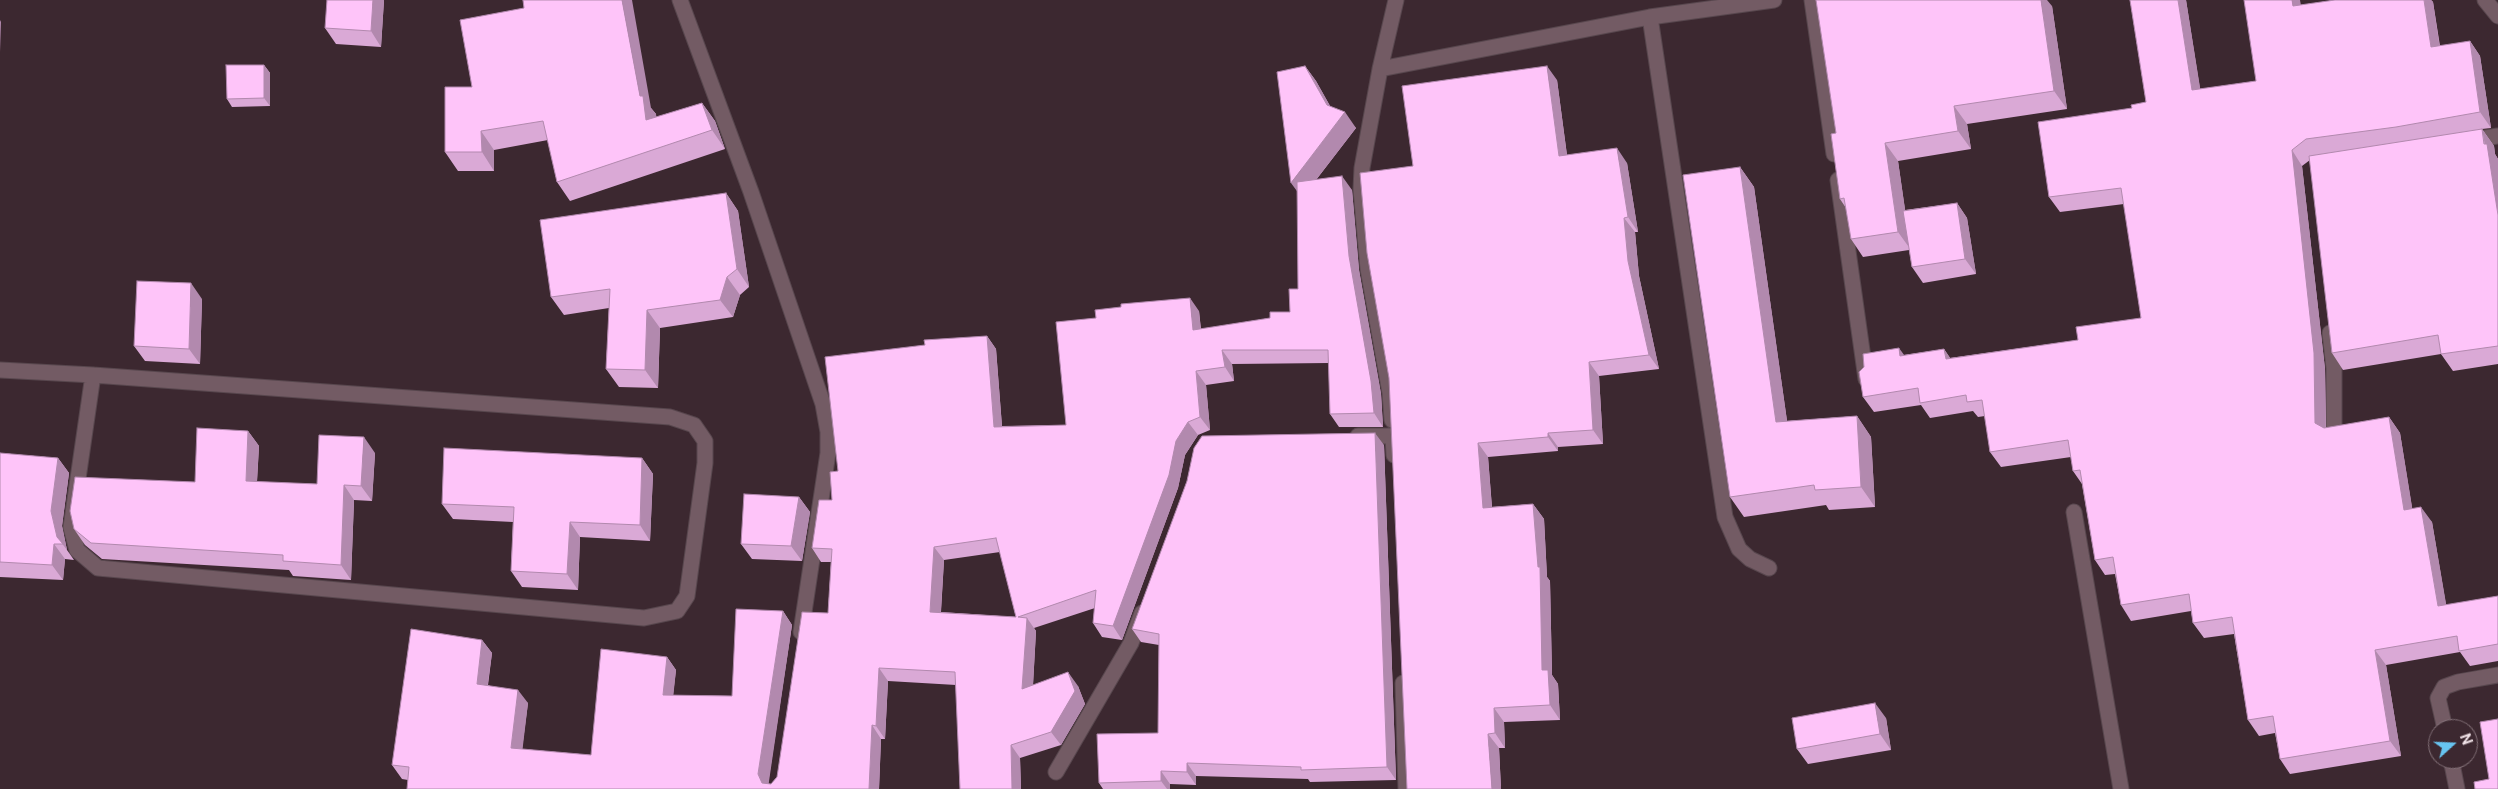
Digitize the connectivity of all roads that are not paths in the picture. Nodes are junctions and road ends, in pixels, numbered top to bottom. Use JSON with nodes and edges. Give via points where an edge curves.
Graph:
{"nodes":[{"id":1,"x":680,"y":0,"type":"edge"},
{"id":2,"x":1396,"y":0,"type":"edge"},
{"id":3,"x":1774,"y":0,"type":"edge"},
{"id":4,"x":1812,"y":0,"type":"edge"},
{"id":5,"x":2485,"y":0,"type":"edge"},
{"id":6,"x":2498,"y":16,"type":"edge"},
{"id":7,"x":1650,"y":17,"type":"junction"},
{"id":8,"x":1380,"y":69,"type":"junction"},
{"id":9,"x":2498,"y":136,"type":"edge"},
{"id":10,"x":2453,"y":144,"type":"edge"},
{"id":11,"x":2328,"y":320,"type":"edge"},
{"id":12,"x":0,"y":370,"type":"edge"},
{"id":13,"x":93,"y":375,"type":"junction"},
{"id":14,"x":1866,"y":379,"type":"edge"},
{"id":15,"x":2334,"y":434,"type":"edge"},
{"id":16,"x":1393,"y":436,"type":"junction"},
{"id":17,"x":1344,"y":437,"type":"edge"},
{"id":18,"x":1394,"y":468,"type":"edge"},
{"id":19,"x":2074,"y":512,"type":"dead end"},
{"id":20,"x":1769,"y":568,"type":"dead end"},
{"id":21,"x":1147,"y":598,"type":"edge"},
{"id":22,"x":799,"y":643,"type":"edge"},
{"id":23,"x":1402,"y":671,"type":"edge"},
{"id":24,"x":2498,"y":675,"type":"edge"},
{"id":25,"x":2443,"y":719,"type":"edge"},
{"id":26,"x":2453,"y":769,"type":"edge"},
{"id":27,"x":1056,"y":772,"type":"dead end"},
{"id":28,"x":1406,"y":789,"type":"edge"},
{"id":29,"x":2121,"y":789,"type":"edge"},
{"id":30,"x":2457,"y":789,"type":"edge"}],
"edges":[{"from":1,"to":22,"type":"street","via":[[751,192],[823,404],[828,453]]},
{"from":2,"to":8,"type":"street"},
{"from":3,"to":7,"type":"street"},
{"from":4,"to":14,"type":"street"},
{"from":5,"to":6,"type":"street"},
{"from":7,"to":8,"type":"street"},
{"from":7,"to":20,"type":"street","via":[[1725,517],[1739,549],[1750,559]]},
{"from":8,"to":16,"type":"street","via":[[1361,189],[1368,269],[1390,393]]},
{"from":9,"to":10,"type":"street"},
{"from":11,"to":15,"type":"street","via":[[2334,368]]},
{"from":12,"to":13,"type":"street"},
{"from":13,"to":13,"type":"street","via":[[670,417],[694,425],[705,441],[705,463],[687,596],[677,612],[644,618],[98,568],[77,550],[70,527]]},
{"from":16,"to":17,"type":"street"},
{"from":16,"to":18,"type":"street"},
{"from":19,"to":29,"type":"street"},
{"from":21,"to":27,"type":"street","via":[[1131,643]]},
{"from":23,"to":28,"type":"street"},
{"from":24,"to":25,"type":"street","via":[[2444,687],[2438,698]]},
{"from":26,"to":30,"type":"street"}]}
